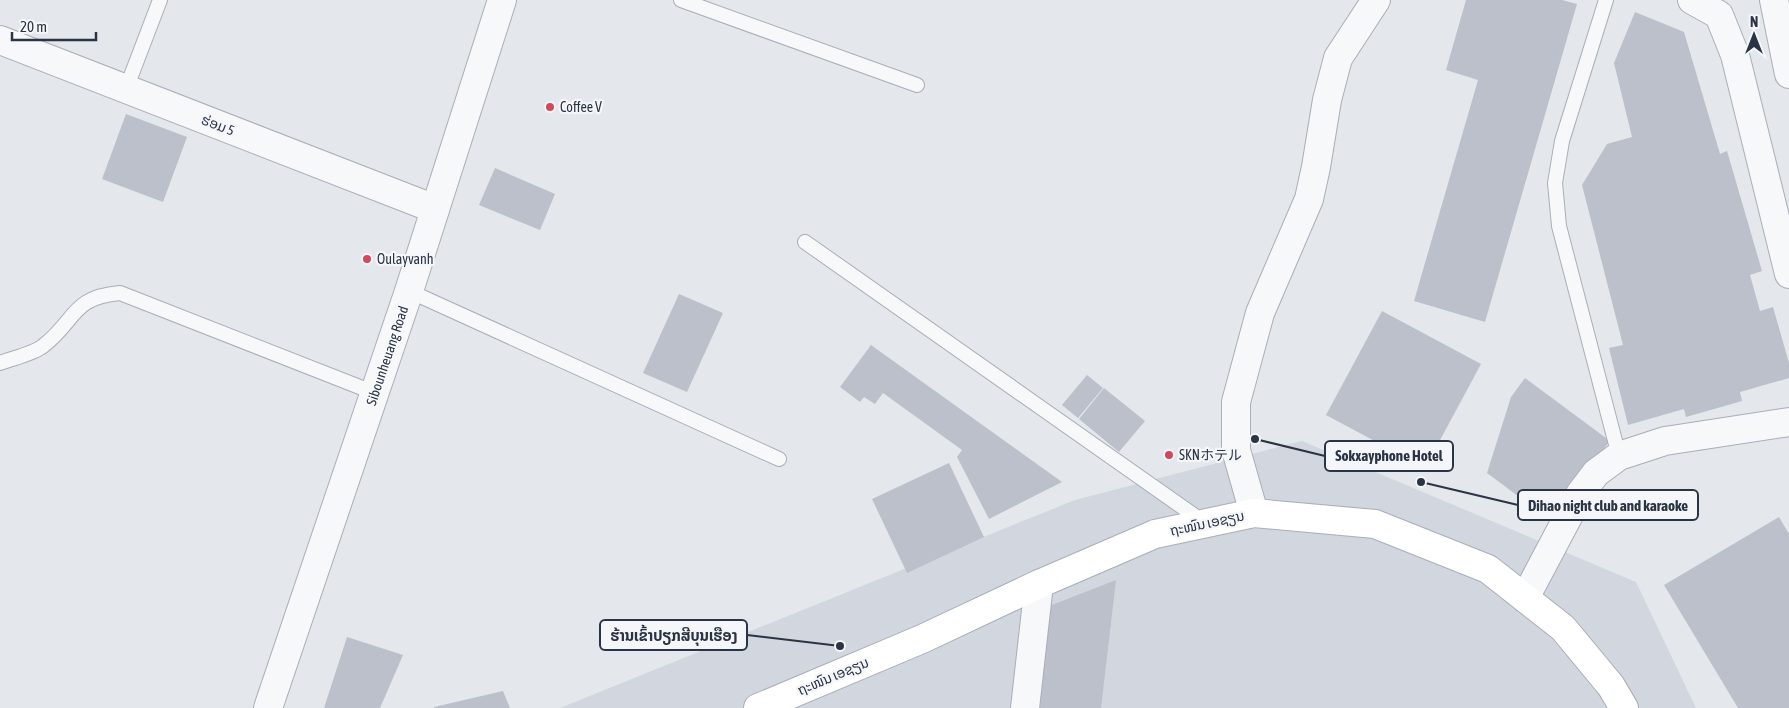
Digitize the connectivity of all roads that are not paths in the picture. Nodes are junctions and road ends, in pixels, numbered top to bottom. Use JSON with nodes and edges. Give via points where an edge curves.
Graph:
{"nodes":[{"id":1,"x":160,"y":0,"type":"edge"},
{"id":2,"x":502,"y":0,"type":"edge"},
{"id":3,"x":681,"y":0,"type":"edge"},
{"id":4,"x":1376,"y":0,"type":"edge"},
{"id":5,"x":1606,"y":0,"type":"edge"},
{"id":6,"x":1692,"y":0,"type":"edge"},
{"id":7,"x":1774,"y":0,"type":"edge"},
{"id":8,"x":0,"y":40,"type":"edge"},
{"id":9,"x":1789,"y":74,"type":"edge"},
{"id":10,"x":917,"y":85,"type":"dead end"},
{"id":11,"x":126,"y":89,"type":"junction"},
{"id":12,"x":435,"y":210,"type":"junction"},
{"id":13,"x":805,"y":242,"type":"dead end"},
{"id":14,"x":1789,"y":274,"type":"edge"},
{"id":15,"x":408,"y":291,"type":"junction"},
{"id":16,"x":0,"y":363,"type":"edge"},
{"id":17,"x":375,"y":393,"type":"junction"},
{"id":18,"x":1789,"y":422,"type":"edge"},
{"id":19,"x":1619,"y":456,"type":"junction"},
{"id":20,"x":779,"y":459,"type":"dead end"},
{"id":21,"x":1254,"y":513,"type":"junction"},
{"id":22,"x":1206,"y":524,"type":"junction"},
{"id":23,"x":1039,"y":584,"type":"junction"},
{"id":24,"x":1524,"y":598,"type":"junction"},
{"id":25,"x":268,"y":708,"type":"edge"},
{"id":26,"x":758,"y":708,"type":"edge"},
{"id":27,"x":1025,"y":708,"type":"edge"},
{"id":28,"x":1624,"y":708,"type":"edge"}],
"edges":[{"from":1,"to":11,"type":"lane"},
{"from":2,"to":12,"type":"street","name":"Sibounheuang Road"},
{"from":3,"to":10,"type":"lane"},
{"from":4,"to":21,"type":"street","via":[[1338,58],[1309,199],[1260,313],[1236,402],[1236,450]]},
{"from":5,"to":19,"type":"lane","via":[[1562,140],[1555,183],[1559,226]]},
{"from":6,"to":14,"type":"street","via":[[1719,15],[1735,55]]},
{"from":7,"to":9,"type":"street"},
{"from":8,"to":11,"type":"street","name":"ຮ່ອມ 5"},
{"from":11,"to":12,"type":"street","name":"ຮ່ອມ 5"},
{"from":12,"to":15,"type":"street","name":"Sibounheuang Road"},
{"from":13,"to":22,"type":"lane"},
{"from":15,"to":17,"type":"street","name":"Sibounheuang Road"},
{"from":15,"to":20,"type":"lane"},
{"from":16,"to":17,"type":"lane","via":[[43,347],[80,307],[99,295],[120,293]]},
{"from":17,"to":25,"type":"street","name":"Sibounheuang Road"},
{"from":18,"to":19,"type":"street","via":[[1665,441]]},
{"from":19,"to":24,"type":"street","via":[[1596,473],[1580,494]]},
{"from":21,"to":22,"type":"main road","name":"ຖະໜົນ ເອຊຽນ"},
{"from":21,"to":24,"type":"main road","name":"ຖະໜົນ ເອຊຽນ","via":[[1375,524],[1488,569]]},
{"from":22,"to":23,"type":"main road","name":"ຖະໜົນ ເອຊຽນ","via":[[1155,534]]},
{"from":23,"to":26,"type":"main road","name":"ຖະໜົນ ເອຊຽນ","via":[[922,639]]},
{"from":23,"to":27,"type":"street"},
{"from":24,"to":28,"type":"main road","name":"ຖະໜົນ ເອຊຽນ","via":[[1563,628],[1611,686]]}]}
